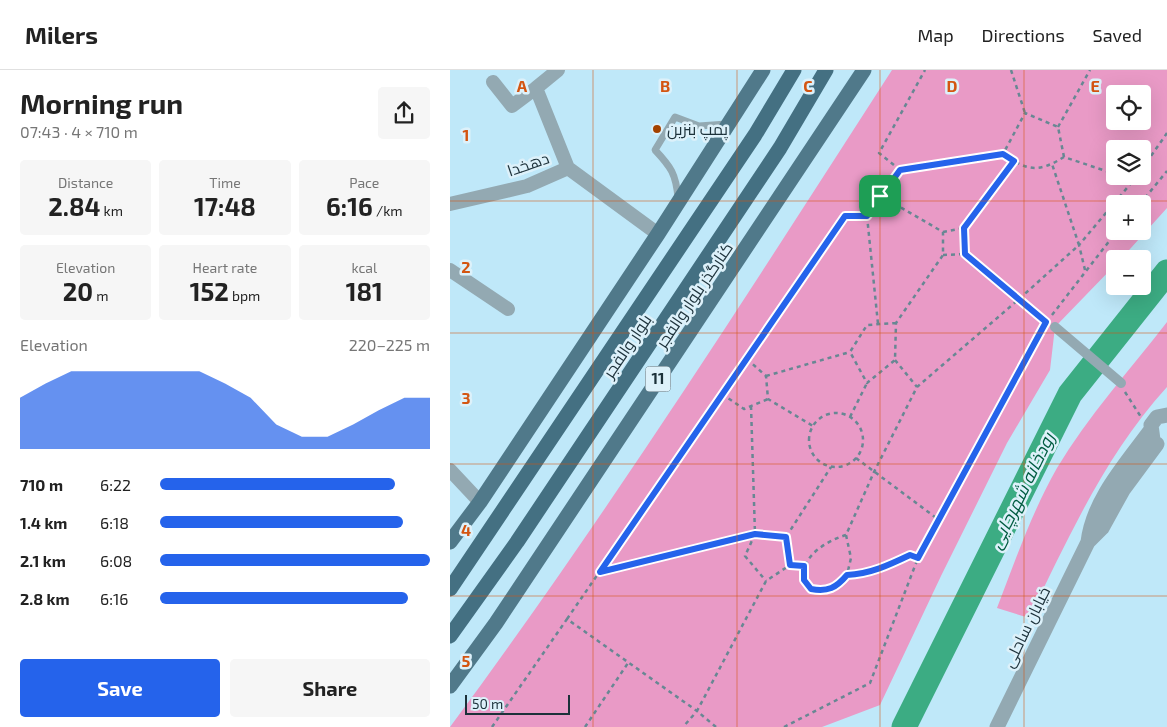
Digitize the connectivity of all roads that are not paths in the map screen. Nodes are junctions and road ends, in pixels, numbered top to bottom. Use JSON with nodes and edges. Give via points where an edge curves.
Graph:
{"nodes":[{"id":1,"x":558,"y":70,"type":"edge"},
{"id":2,"x":763,"y":70,"type":"edge"},
{"id":3,"x":794,"y":70,"type":"edge"},
{"id":4,"x":826,"y":70,"type":"edge"},
{"id":5,"x":864,"y":70,"type":"edge"},
{"id":6,"x":493,"y":82,"type":"dead end"},
{"id":7,"x":536,"y":88,"type":"junction"},
{"id":8,"x":730,"y":123,"type":"junction"},
{"id":9,"x":568,"y":168,"type":"junction"},
{"id":10,"x":679,"y":199,"type":"junction"},
{"id":11,"x":450,"y":204,"type":"edge"},
{"id":12,"x":658,"y":234,"type":"junction"},
{"id":13,"x":450,"y":270,"type":"edge"},
{"id":14,"x":508,"y":309,"type":"dead end"},
{"id":15,"x":1051,"y":325,"type":"road end"},
{"id":16,"x":1121,"y":383,"type":"dead end"},
{"id":17,"x":1167,"y":415,"type":"edge"},
{"id":18,"x":1161,"y":443,"type":"edge"},
{"id":19,"x":450,"y":470,"type":"edge"},
{"id":20,"x":480,"y":502,"type":"junction"},
{"id":21,"x":450,"y":542,"type":"edge"},
{"id":22,"x":450,"y":589,"type":"edge"},
{"id":23,"x":450,"y":636,"type":"edge"},
{"id":24,"x":450,"y":686,"type":"edge"},
{"id":25,"x":996,"y":727,"type":"edge"}],
"edges":[{"from":1,"to":7,"type":"street"},
{"from":2,"to":8,"type":"main road"},
{"from":3,"to":22,"type":"highway","name":"بلوار والفجر","via":[[755,136]]},
{"from":4,"to":23,"type":"highway","name":"بلوار والفجر","number":"11","via":[[780,148],[517,542]]},
{"from":5,"to":24,"type":"main road","name":"کنارگذر بلوار والفجر","number":"11","via":[[496,623]]},
{"from":6,"to":7,"type":"street","via":[[512,106]]},
{"from":7,"to":9,"type":"street"},
{"from":8,"to":10,"type":"main road"},
{"from":8,"to":10,"type":"lane","via":[[699,126],[675,117],[655,150],[672,168]]},
{"from":9,"to":11,"type":"street","name":"دهخدا","via":[[527,186]]},
{"from":9,"to":12,"type":"street","name":"دهخدا"},
{"from":10,"to":12,"type":"main road"},
{"from":12,"to":20,"type":"main road"},
{"from":13,"to":14,"type":"street"},
{"from":15,"to":16,"type":"street"},
{"from":17,"to":18,"type":"street","name":"خیابان ساحلی","via":[[1153,421]]},
{"from":18,"to":25,"type":"street","name":"خیابان ساحلی","via":[[1112,483],[1090,524],[1088,542]]},
{"from":19,"to":20,"type":"street"},
{"from":20,"to":21,"type":"main road"}]}
